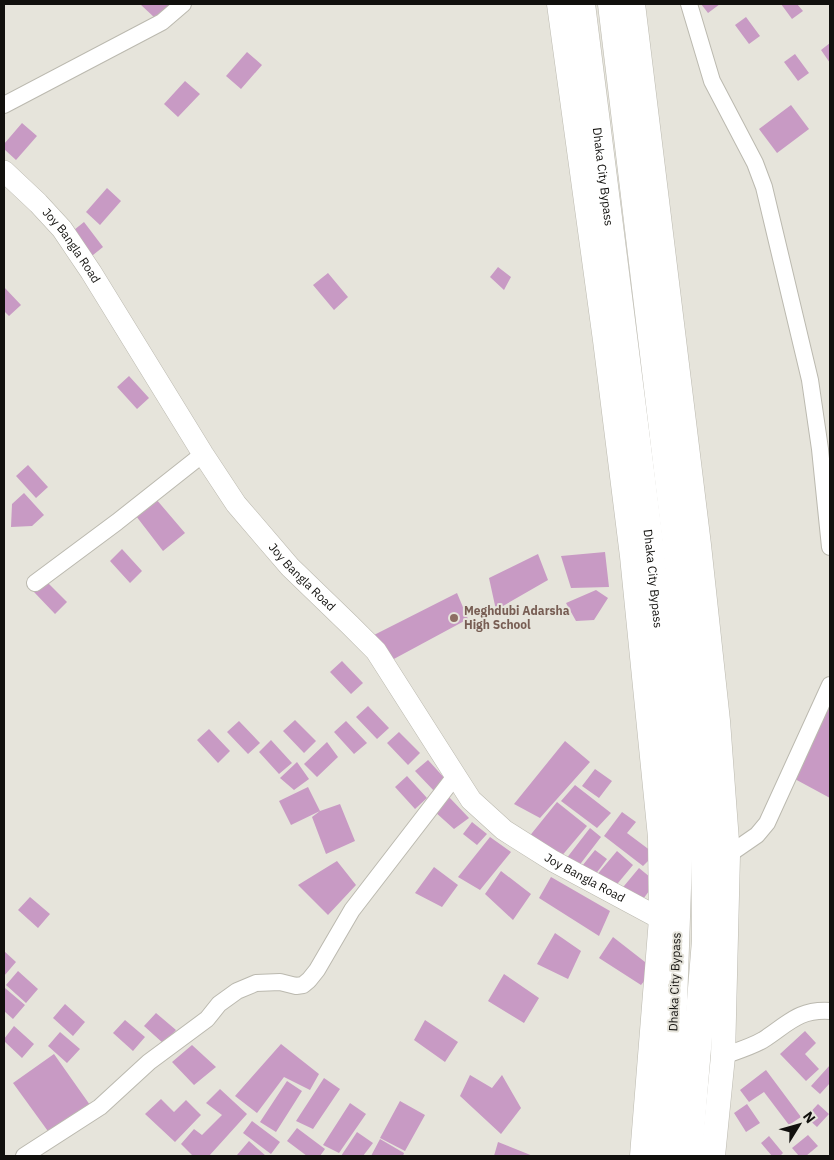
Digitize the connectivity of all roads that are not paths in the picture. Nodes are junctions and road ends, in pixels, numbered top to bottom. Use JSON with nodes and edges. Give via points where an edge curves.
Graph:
{"nodes":[{"id":1,"x":183,"y":4,"type":"edge"},
{"id":2,"x":559,"y":4,"type":"edge"},
{"id":3,"x":581,"y":4,"type":"edge"},
{"id":4,"x":612,"y":4,"type":"edge"},
{"id":5,"x":632,"y":4,"type":"edge"},
{"id":6,"x":689,"y":4,"type":"edge"},
{"id":7,"x":4,"y":106,"type":"edge"},
{"id":8,"x":4,"y":171,"type":"edge"},
{"id":9,"x":203,"y":454,"type":"junction"},
{"id":10,"x":830,"y":547,"type":"edge"},
{"id":11,"x":35,"y":583,"type":"dead end"},
{"id":12,"x":830,"y":685,"type":"edge"},
{"id":13,"x":456,"y":775,"type":"junction"},
{"id":14,"x":728,"y":855,"type":"junction"},
{"id":15,"x":661,"y":919,"type":"junction"},
{"id":16,"x":830,"y":1011,"type":"edge"},
{"id":17,"x":723,"y":1056,"type":"junction"},
{"id":18,"x":24,"y":1156,"type":"edge"},
{"id":19,"x":642,"y":1156,"type":"edge"},
{"id":20,"x":664,"y":1156,"type":"edge"},
{"id":21,"x":688,"y":1156,"type":"edge"},
{"id":22,"x":713,"y":1156,"type":"edge"}],
"edges":[{"from":1,"to":7,"type":"street","via":[[162,22]]},
{"from":2,"to":15,"type":"main road","via":[[632,556],[660,837]]},
{"from":3,"to":20,"type":"highway","name":"Dhaka City Bypass","via":[[649,540],[679,830],[670,1091]]},
{"from":4,"to":21,"type":"highway","name":"Dhaka City Bypass","via":[[676,537],[705,833],[706,942]]},
{"from":5,"to":14,"type":"main road","via":[[699,545],[718,721]]},
{"from":6,"to":10,"type":"street","via":[[712,81],[764,187],[810,380]]},
{"from":8,"to":9,"type":"street","name":"Joy Bangla Road","via":[[62,228]]},
{"from":9,"to":11,"type":"street"},
{"from":9,"to":13,"type":"street","name":"Joy Bangla Road","via":[[236,504],[268,543],[376,651]]},
{"from":12,"to":14,"type":"street","via":[[767,823],[757,835]]},
{"from":13,"to":15,"type":"street","name":"Joy Bangla Road","via":[[471,800],[504,830],[553,861]]},
{"from":13,"to":18,"type":"street","via":[[352,910],[310,980],[296,986],[280,982],[256,983],[237,991],[219,1004],[207,1019],[149,1062],[100,1107]]},
{"from":14,"to":17,"type":"main road"},
{"from":15,"to":19,"type":"main road"},
{"from":16,"to":17,"type":"street","via":[[805,1012],[763,1040]]},
{"from":17,"to":22,"type":"main road"}]}
